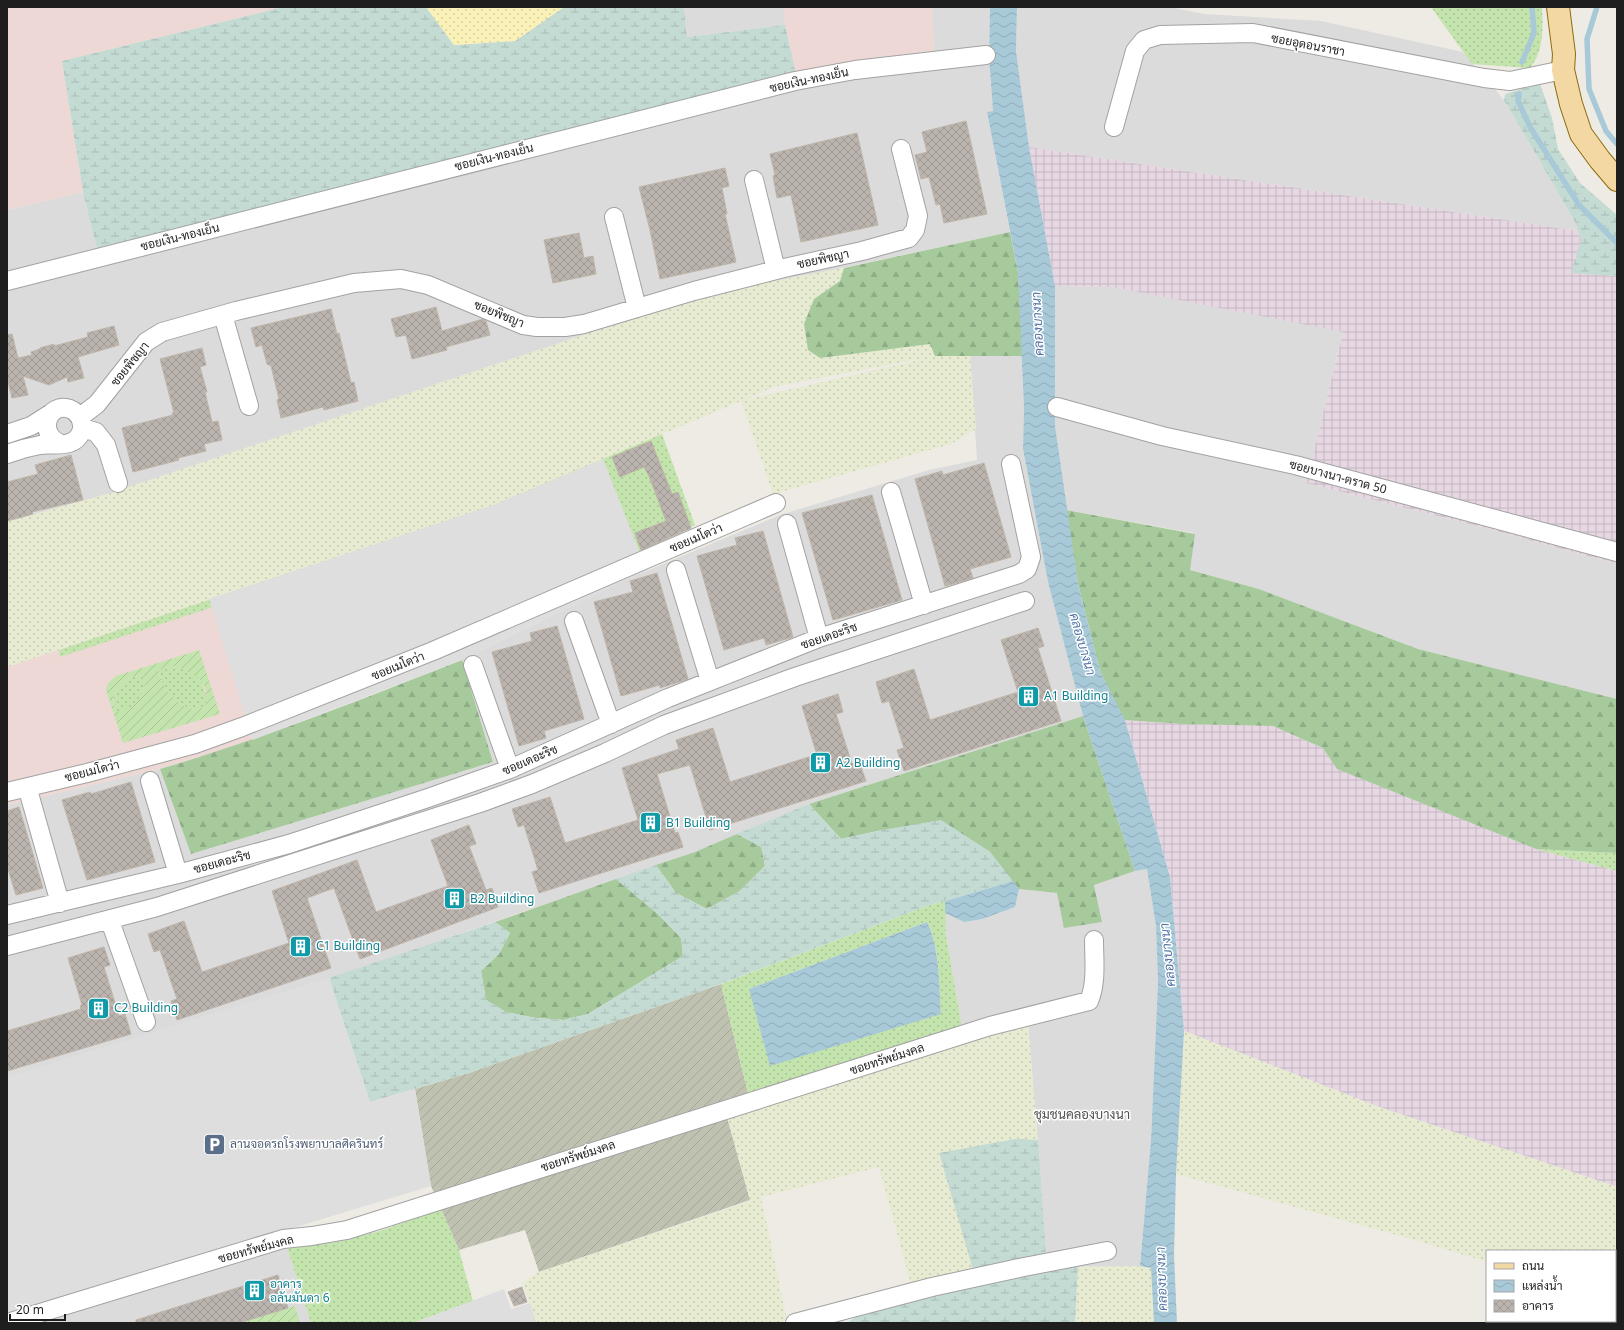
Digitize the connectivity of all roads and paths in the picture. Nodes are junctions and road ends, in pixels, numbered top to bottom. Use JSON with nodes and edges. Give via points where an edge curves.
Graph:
{"nodes":[{"id":1,"x":1558,"y":7,"type":"edge"},
{"id":2,"x":1571,"y":7,"type":"edge"},
{"id":3,"x":986,"y":55,"type":"dead end"},
{"id":4,"x":1564,"y":62,"type":"junction"},
{"id":5,"x":1114,"y":127,"type":"dead end"},
{"id":6,"x":902,"y":149,"type":"dead end"},
{"id":7,"x":754,"y":180,"type":"dead end"},
{"id":8,"x":1617,"y":180,"type":"edge"},
{"id":9,"x":614,"y":217,"type":"dead end"},
{"id":10,"x":776,"y":270,"type":"junction"},
{"id":11,"x":7,"y":281,"type":"edge"},
{"id":12,"x":637,"y":308,"type":"junction"},
{"id":13,"x":223,"y":315,"type":"junction"},
{"id":14,"x":249,"y":406,"type":"dead end"},
{"id":15,"x":1058,"y":407,"type":"dead end"},
{"id":16,"x":53,"y":412,"type":"junction"},
{"id":17,"x":81,"y":422,"type":"junction"},
{"id":18,"x":7,"y":434,"type":"edge"},
{"id":19,"x":61,"y":444,"type":"junction"},
{"id":20,"x":7,"y":454,"type":"edge"},
{"id":21,"x":1011,"y":464,"type":"dead end"},
{"id":22,"x":118,"y":483,"type":"dead end"},
{"id":23,"x":891,"y":492,"type":"dead end"},
{"id":24,"x":776,"y":504,"type":"dead end"},
{"id":25,"x":787,"y":524,"type":"dead end"},
{"id":26,"x":1617,"y":552,"type":"edge"},
{"id":27,"x":676,"y":570,"type":"dead end"},
{"id":28,"x":1025,"y":601,"type":"dead end"},
{"id":29,"x":924,"y":605,"type":"junction"},
{"id":30,"x":574,"y":621,"type":"dead end"},
{"id":31,"x":819,"y":638,"type":"junction"},
{"id":32,"x":473,"y":665,"type":"dead end"},
{"id":33,"x":710,"y":681,"type":"junction"},
{"id":34,"x":611,"y":724,"type":"junction"},
{"id":35,"x":510,"y":769,"type":"junction"},
{"id":36,"x":150,"y":781,"type":"dead end"},
{"id":37,"x":7,"y":792,"type":"edge"},
{"id":38,"x":30,"y":797,"type":"dead end"},
{"id":39,"x":178,"y":874,"type":"junction"},
{"id":40,"x":60,"y":903,"type":"junction"},
{"id":41,"x":7,"y":915,"type":"edge"},
{"id":42,"x":110,"y":920,"type":"junction"},
{"id":43,"x":1094,"y":940,"type":"dead end"},
{"id":44,"x":7,"y":946,"type":"edge"},
{"id":45,"x":146,"y":1022,"type":"dead end"},
{"id":46,"x":1107,"y":1251,"type":"dead end"},
{"id":47,"x":7,"y":1322,"type":"edge"},
{"id":48,"x":795,"y":1323,"type":"edge"}],
"edges":[{"from":1,"to":4,"type":"main road"},
{"from":2,"to":4,"type":"main road"},
{"from":3,"to":11,"type":"street","name":"ซอยเงิน-ทองเย็น","via":[[855,70],[795,81]]},
{"from":4,"to":5,"type":"street","name":"ซอยอุดอนราชา","via":[[1510,81],[1476,77],[1253,34],[1160,35],[1144,40],[1135,51]]},
{"from":4,"to":8,"type":"main road","via":[[1571,104],[1581,134]]},
{"from":6,"to":10,"type":"street","name":"ซอยพิชญา","via":[[918,216],[915,230],[909,238]]},
{"from":7,"to":10,"type":"street"},
{"from":9,"to":12,"type":"street"},
{"from":10,"to":12,"type":"street","name":"ซอยพิชญา"},
{"from":12,"to":13,"type":"street","name":"ซอยพิชญา","via":[[584,324],[537,328],[523,325],[428,285],[401,279],[354,282]]},
{"from":13,"to":14,"type":"street"},
{"from":13,"to":17,"type":"street","name":"ซอยพิชญา","via":[[162,332],[146,342]]},
{"from":15,"to":26,"type":"street","name":"ซอยบางนา-ตราด 50","via":[[1162,436],[1295,465]]},
{"from":16,"to":17,"type":"street","via":[[64,408],[76,412]]},
{"from":16,"to":18,"type":"street","via":[[31,426]]},
{"from":16,"to":19,"type":"street","via":[[47,422],[48,433]]},
{"from":17,"to":19,"type":"street","name":"ซอยพิชญา","via":[[77,439]]},
{"from":17,"to":22,"type":"street","via":[[96,432],[106,445]]},
{"from":19,"to":20,"type":"street","name":"ซอยพิชญา","via":[[37,446]]},
{"from":21,"to":29,"type":"street","name":"ซอยเดอะริช","via":[[1031,558],[1027,568],[1019,574]]},
{"from":23,"to":29,"type":"street"},
{"from":24,"to":37,"type":"street","name":"ซอยเมโดว่า","via":[[566,596],[242,727],[187,746]]},
{"from":25,"to":31,"type":"street"},
{"from":27,"to":33,"type":"street"},
{"from":28,"to":42,"type":"street","via":[[795,677],[678,720],[532,784],[480,803]]},
{"from":29,"to":31,"type":"street","name":"ซอยเดอะริช"},
{"from":30,"to":34,"type":"street"},
{"from":31,"to":33,"type":"street","name":"ซอยเดอะริช"},
{"from":32,"to":35,"type":"street"},
{"from":33,"to":34,"type":"street","name":"ซอยเดอะริช"},
{"from":34,"to":35,"type":"street","name":"ซอยเดอะริช"},
{"from":35,"to":39,"type":"street","name":"ซอยเดอะริช","via":[[289,844]]},
{"from":36,"to":39,"type":"street"},
{"from":38,"to":40,"type":"street"},
{"from":39,"to":40,"type":"street","name":"ซอยเดอะริช"},
{"from":40,"to":41,"type":"street","name":"ซอยเดอะริช"},
{"from":42,"to":44,"type":"street"},
{"from":42,"to":45,"type":"street"},
{"from":43,"to":47,"type":"street","name":"ซอยทรัพย์มงคล","via":[[1093,986],[1089,1001],[990,1026],[347,1230],[283,1239]]},
{"from":46,"to":48,"type":"street","via":[[932,1287]]}]}
